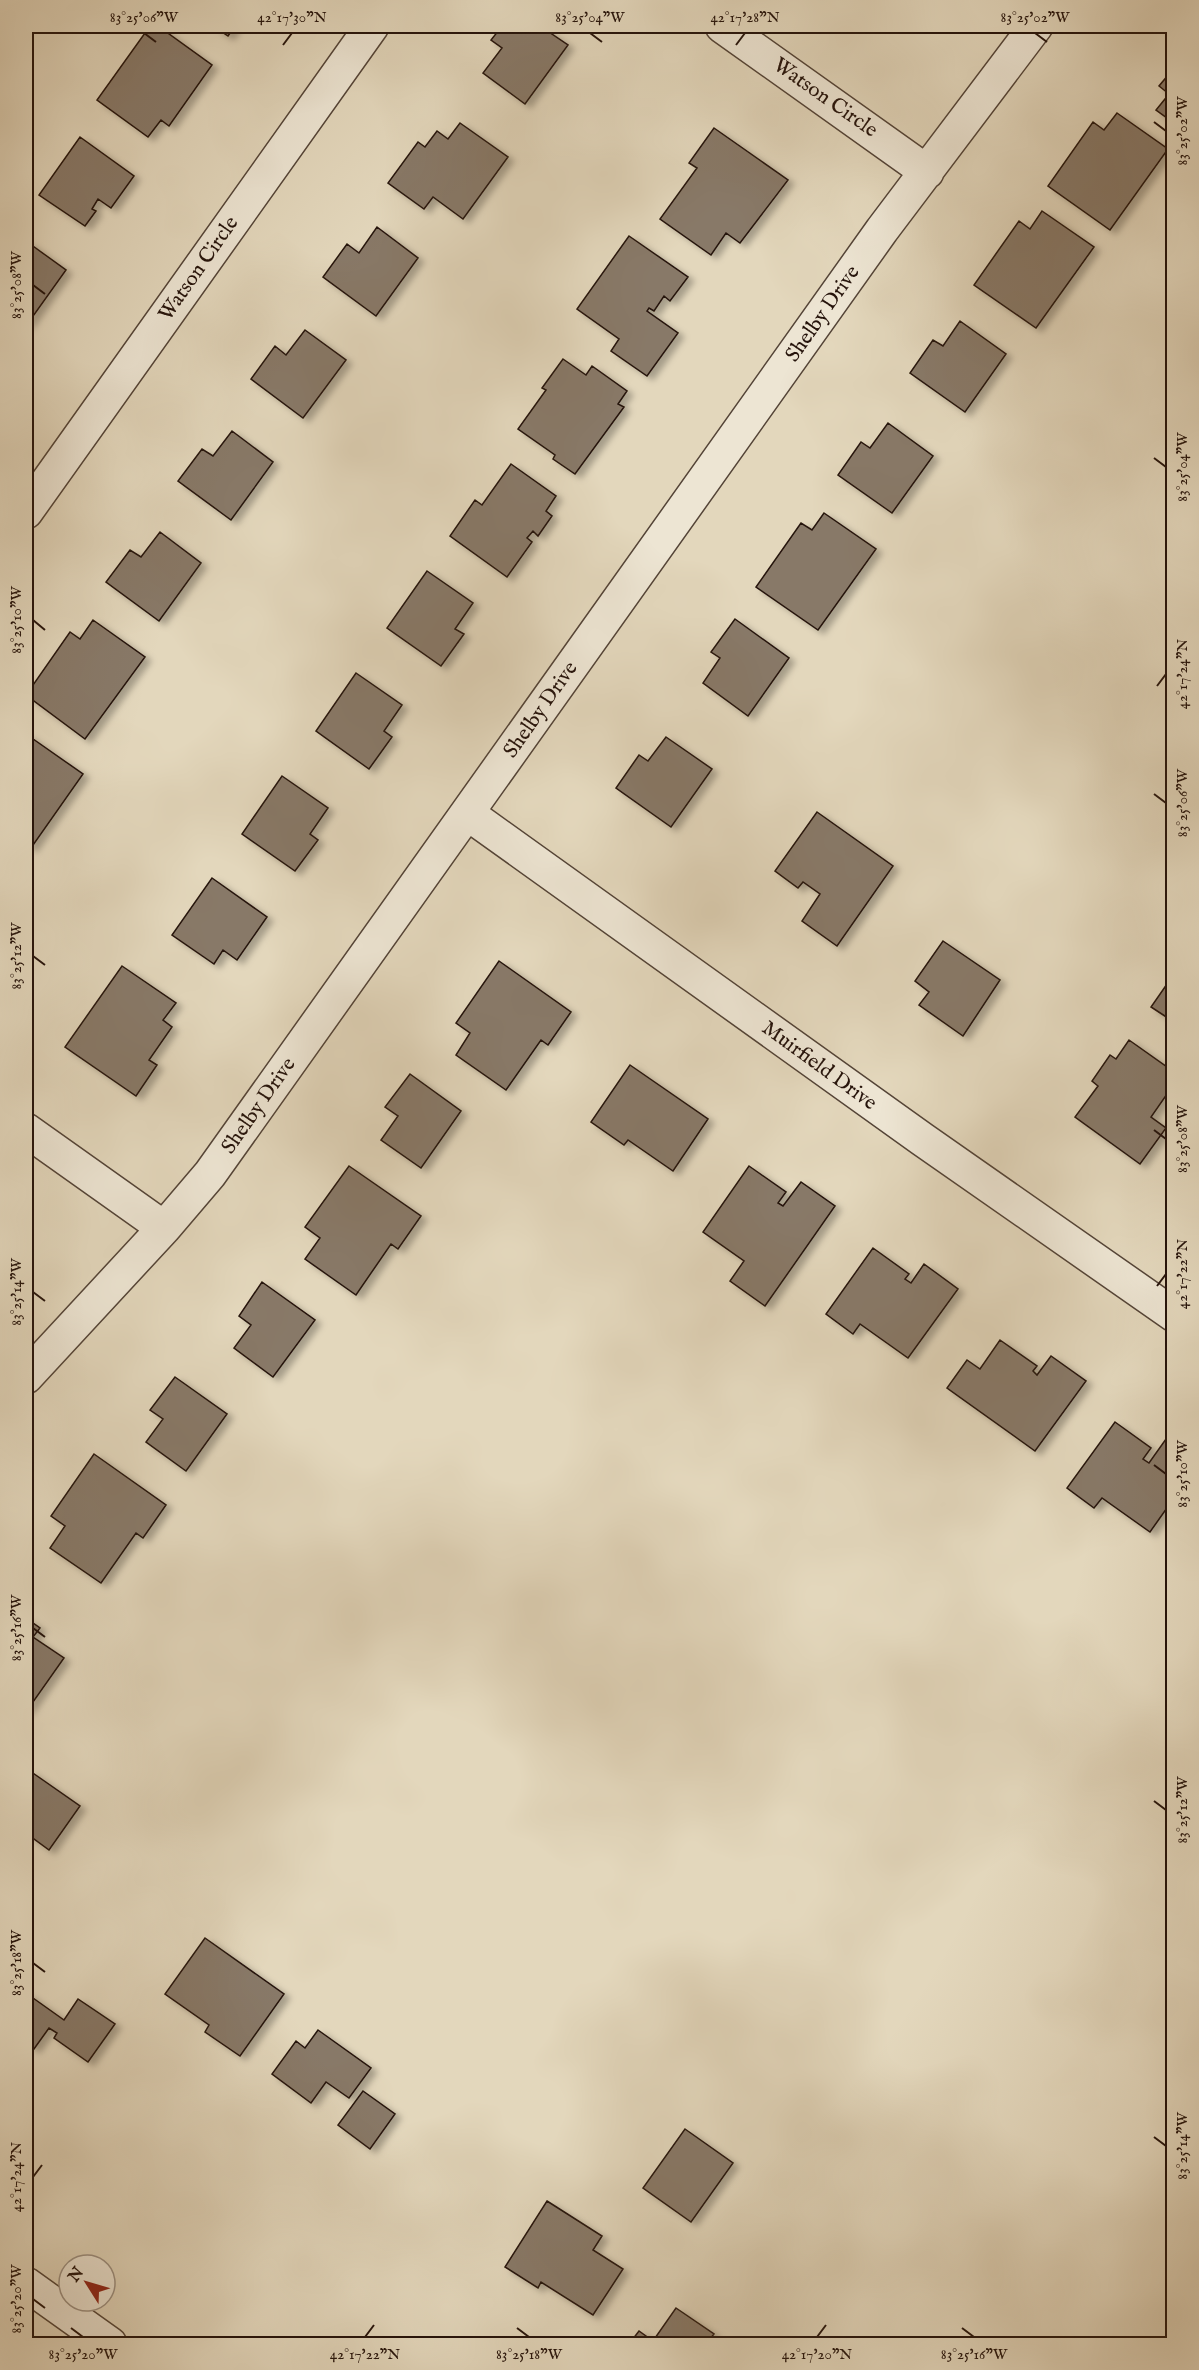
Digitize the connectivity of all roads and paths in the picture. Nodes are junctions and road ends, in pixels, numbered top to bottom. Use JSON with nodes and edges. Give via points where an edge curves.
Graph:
{"nodes":[{"id":1,"x":372,"y":26,"type":"edge"},
{"id":2,"x":722,"y":26,"type":"edge"},
{"id":3,"x":1036,"y":26,"type":"edge"},
{"id":4,"x":927,"y":172,"type":"junction"},
{"id":5,"x":26,"y":512,"type":"edge"},
{"id":6,"x":468,"y":813,"type":"junction"},
{"id":7,"x":26,"y":1130,"type":"edge"},
{"id":8,"x":164,"y":1228,"type":"junction"},
{"id":9,"x":1170,"y":1306,"type":"edge"},
{"id":10,"x":26,"y":1377,"type":"edge"},
{"id":11,"x":26,"y":2284,"type":"edge"},
{"id":12,"x":110,"y":2344,"type":"edge"}],
"edges":[{"from":1,"to":5,"type":"street","name":"Watson Circle"},
{"from":2,"to":4,"type":"street","name":"Watson Circle"},
{"from":3,"to":4,"type":"street","name":"Shelby Drive"},
{"from":4,"to":6,"type":"street","name":"Shelby Drive"},
{"from":6,"to":8,"type":"street","name":"Shelby Drive","via":[[210,1174]]},
{"from":6,"to":9,"type":"street","name":"Muirfield Drive","via":[[931,1146]]},
{"from":7,"to":8,"type":"street"},
{"from":8,"to":10,"type":"street","name":"Shelby Drive"},
{"from":11,"to":12,"type":"street"}]}
